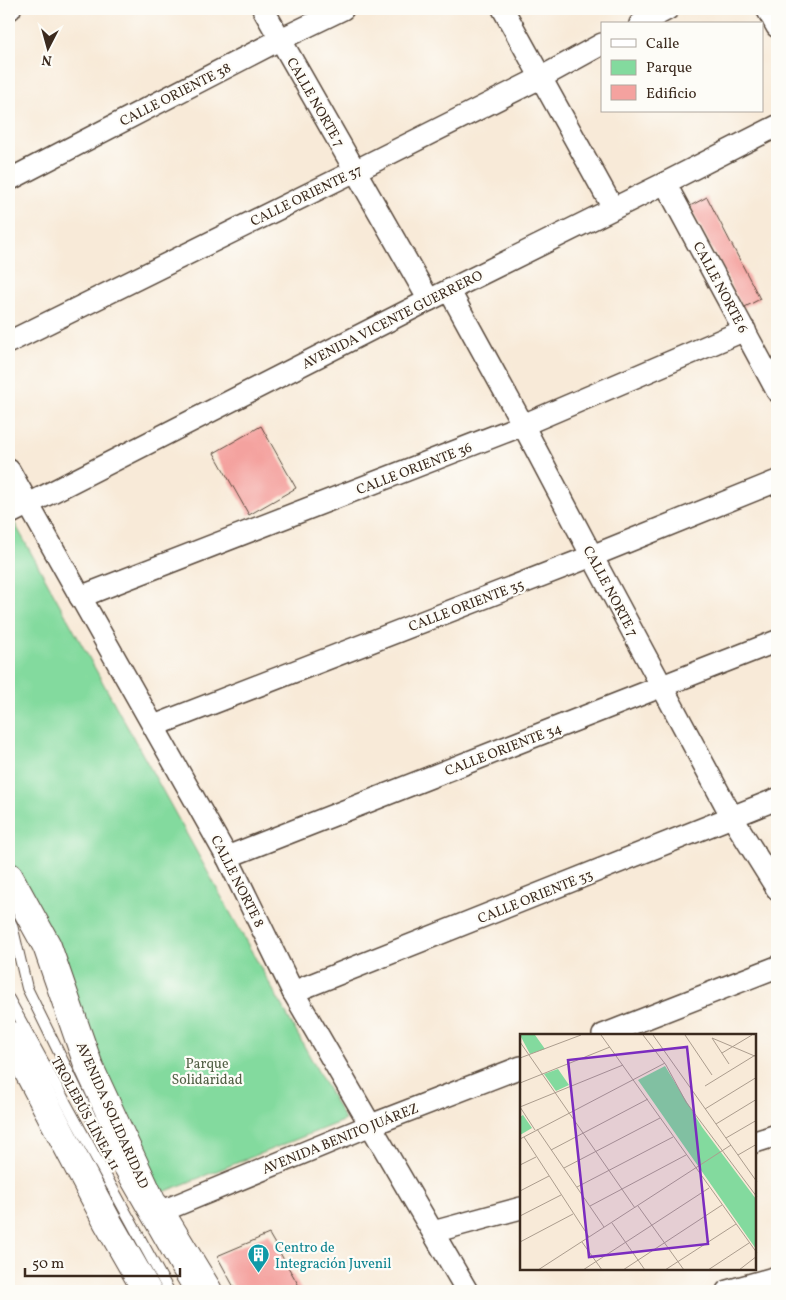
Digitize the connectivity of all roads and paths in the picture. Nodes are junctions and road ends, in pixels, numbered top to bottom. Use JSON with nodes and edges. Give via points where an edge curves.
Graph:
{"nodes":[{"id":1,"x":263,"y":9,"type":"edge"},
{"id":2,"x":342,"y":9,"type":"edge"},
{"id":3,"x":503,"y":9,"type":"edge"},
{"id":4,"x":668,"y":9,"type":"edge"},
{"id":5,"x":767,"y":9,"type":"edge"},
{"id":6,"x":644,"y":22,"type":"edge"},
{"id":7,"x":777,"y":27,"type":"edge"},
{"id":8,"x":281,"y":39,"type":"junction"},
{"id":9,"x":601,"y":45,"type":"edge"},
{"id":10,"x":542,"y":77,"type":"junction"},
{"id":11,"x":776,"y":130,"type":"edge"},
{"id":12,"x":355,"y":171,"type":"junction"},
{"id":13,"x":9,"y":180,"type":"edge"},
{"id":14,"x":665,"y":183,"type":"junction"},
{"id":15,"x":613,"y":208,"type":"junction"},
{"id":16,"x":449,"y":290,"type":"junction"},
{"id":17,"x":429,"y":300,"type":"junction"},
{"id":18,"x":744,"y":330,"type":"junction"},
{"id":19,"x":9,"y":342,"type":"edge"},
{"id":20,"x":777,"y":390,"type":"edge"},
{"id":21,"x":524,"y":425,"type":"junction"},
{"id":22,"x":9,"y":470,"type":"edge"},
{"id":23,"x":777,"y":481,"type":"edge"},
{"id":24,"x":28,"y":504,"type":"junction"},
{"id":25,"x":9,"y":514,"type":"edge"},
{"id":26,"x":592,"y":556,"type":"junction"},
{"id":27,"x":80,"y":597,"type":"junction"},
{"id":28,"x":777,"y":641,"type":"edge"},
{"id":29,"x":662,"y":687,"type":"junction"},
{"id":30,"x":154,"y":726,"type":"junction"},
{"id":31,"x":777,"y":799,"type":"edge"},
{"id":32,"x":732,"y":817,"type":"junction"},
{"id":33,"x":227,"y":857,"type":"junction"},
{"id":34,"x":9,"y":878,"type":"edge"},
{"id":35,"x":777,"y":889,"type":"edge"},
{"id":36,"x":9,"y":919,"type":"edge"},
{"id":37,"x":777,"y":967,"type":"edge"},
{"id":38,"x":293,"y":992,"type":"junction"},
{"id":39,"x":9,"y":999,"type":"edge"},
{"id":40,"x":606,"y":1034,"type":"edge"},
{"id":41,"x":9,"y":1035,"type":"edge"},
{"id":42,"x":520,"y":1067,"type":"edge"},
{"id":43,"x":371,"y":1125,"type":"junction"},
{"id":44,"x":777,"y":1135,"type":"edge"},
{"id":45,"x":756,"y":1142,"type":"edge"},
{"id":46,"x":520,"y":1208,"type":"edge"},
{"id":47,"x":160,"y":1212,"type":"junction"},
{"id":48,"x":433,"y":1232,"type":"junction"},
{"id":49,"x":777,"y":1277,"type":"edge"},
{"id":50,"x":147,"y":1291,"type":"edge"},
{"id":51,"x":169,"y":1291,"type":"edge"},
{"id":52,"x":189,"y":1291,"type":"edge"},
{"id":53,"x":208,"y":1291,"type":"edge"},
{"id":54,"x":467,"y":1291,"type":"edge"},
{"id":55,"x":727,"y":1291,"type":"edge"}],
"edges":[{"from":1,"to":8,"type":"street","name":"CALLE NORTE 7"},
{"from":2,"to":8,"type":"street","name":"CALLE ORIENTE 38"},
{"from":3,"to":10,"type":"street"},
{"from":4,"to":6,"type":"street"},
{"from":5,"to":7,"type":"street"},
{"from":8,"to":12,"type":"street","name":"CALLE NORTE 7"},
{"from":8,"to":13,"type":"street","name":"CALLE ORIENTE 38"},
{"from":9,"to":10,"type":"street","name":"CALLE ORIENTE 37"},
{"from":10,"to":12,"type":"street","name":"CALLE ORIENTE 37"},
{"from":10,"to":15,"type":"street"},
{"from":11,"to":14,"type":"street","name":"AVENIDA VICENTE GUERRERO"},
{"from":12,"to":17,"type":"street","name":"CALLE NORTE 7"},
{"from":12,"to":19,"type":"street","name":"CALLE ORIENTE 37"},
{"from":14,"to":15,"type":"street","name":"AVENIDA VICENTE GUERRERO"},
{"from":14,"to":18,"type":"street","name":"CALLE NORTE 6"},
{"from":15,"to":16,"type":"street","name":"AVENIDA VICENTE GUERRERO"},
{"from":16,"to":17,"type":"street","name":"AVENIDA VICENTE GUERRERO"},
{"from":16,"to":21,"type":"street","name":"CALLE NORTE 7"},
{"from":17,"to":24,"type":"street","name":"AVENIDA VICENTE GUERRERO"},
{"from":18,"to":20,"type":"street","name":"CALLE NORTE 6"},
{"from":18,"to":21,"type":"street","name":"CALLE ORIENTE 36"},
{"from":21,"to":26,"type":"street","name":"CALLE NORTE 7"},
{"from":21,"to":27,"type":"street","name":"CALLE ORIENTE 36"},
{"from":22,"to":24,"type":"street","name":"CALLE NORTE 8"},
{"from":23,"to":26,"type":"street","name":"CALLE ORIENTE 35"},
{"from":24,"to":25,"type":"street","name":"AVENIDA VICENTE GUERRERO"},
{"from":24,"to":27,"type":"street","name":"CALLE NORTE 8"},
{"from":26,"to":29,"type":"street","name":"CALLE NORTE 7"},
{"from":26,"to":30,"type":"street","name":"CALLE ORIENTE 35"},
{"from":27,"to":30,"type":"street","name":"CALLE NORTE 8"},
{"from":28,"to":29,"type":"street","name":"CALLE ORIENTE 34"},
{"from":29,"to":32,"type":"street","name":"CALLE NORTE 7"},
{"from":29,"to":33,"type":"street","name":"CALLE ORIENTE 34"},
{"from":30,"to":33,"type":"street","name":"CALLE NORTE 8"},
{"from":31,"to":32,"type":"street","name":"CALLE ORIENTE 33"},
{"from":32,"to":35,"type":"street","name":"CALLE NORTE 7"},
{"from":32,"to":38,"type":"street","name":"CALLE ORIENTE 33"},
{"from":33,"to":38,"type":"street","name":"CALLE NORTE 8"},
{"from":34,"to":47,"type":"street","name":"AVENIDA SOLIDARIDAD","via":[[47,946],[89,1067],[152,1203]]},
{"from":36,"to":52,"type":"lane","name":"TROLEBÚS LÍNEA 11","via":[[28,988],[100,1136]]},
{"from":37,"to":40,"type":"street"},
{"from":38,"to":43,"type":"street","name":"CALLE NORTE 8"},
{"from":39,"to":51,"type":"lane","name":"TROLEBÚS LÍNEA 11"},
{"from":41,"to":50,"type":"street"},
{"from":42,"to":43,"type":"street","name":"AVENIDA BENITO JUÁREZ"},
{"from":43,"to":47,"type":"street","name":"AVENIDA BENITO JUÁREZ"},
{"from":43,"to":48,"type":"street","name":"CALLE NORTE 8"},
{"from":44,"to":45,"type":"street"},
{"from":46,"to":48,"type":"street"},
{"from":47,"to":53,"type":"street","name":"AVENIDA SOLIDARIDAD"},
{"from":48,"to":54,"type":"street","name":"CALLE NORTE 8"},
{"from":49,"to":55,"type":"street"}]}
